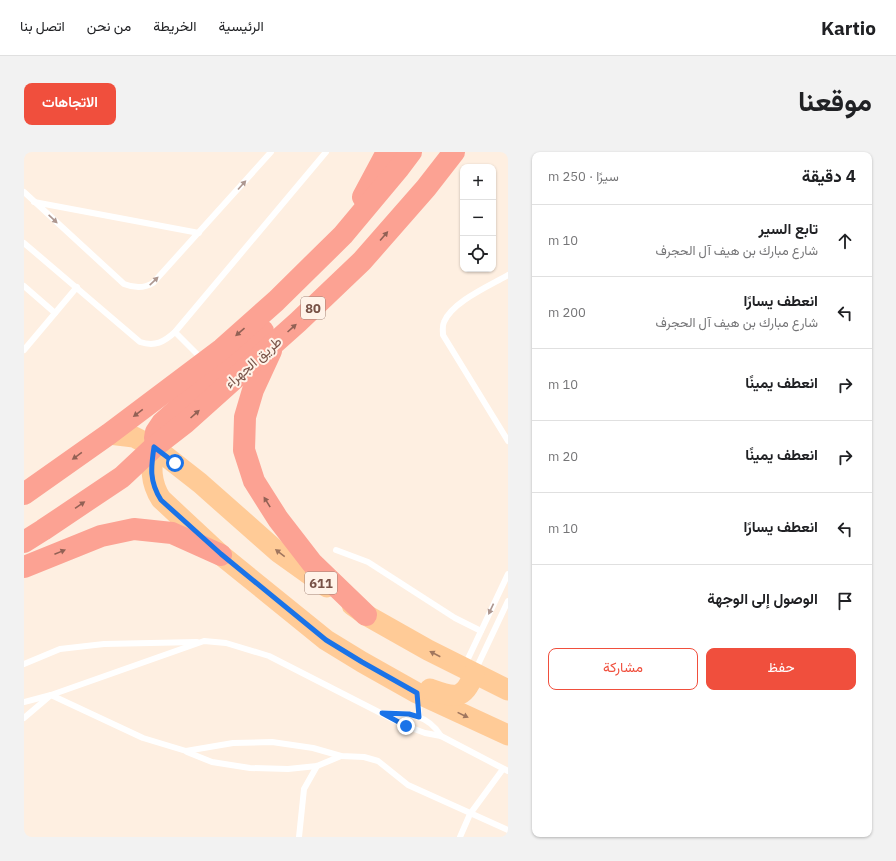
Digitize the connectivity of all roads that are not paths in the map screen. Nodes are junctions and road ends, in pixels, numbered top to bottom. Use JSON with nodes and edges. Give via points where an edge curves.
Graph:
{"nodes":[{"id":1,"x":271,"y":152,"type":"edge"},
{"id":2,"x":326,"y":152,"type":"edge"},
{"id":3,"x":387,"y":152,"type":"edge"},
{"id":4,"x":411,"y":152,"type":"edge"},
{"id":5,"x":454,"y":152,"type":"edge"},
{"id":6,"x":24,"y":192,"type":"edge"},
{"id":7,"x":34,"y":202,"type":"junction"},
{"id":8,"x":198,"y":232,"type":"junction"},
{"id":9,"x":343,"y":235,"type":"junction"},
{"id":10,"x":24,"y":243,"type":"edge"},
{"id":11,"x":310,"y":267,"type":"junction"},
{"id":12,"x":508,"y":275,"type":"edge"},
{"id":13,"x":24,"y":286,"type":"edge"},
{"id":14,"x":78,"y":287,"type":"junction"},
{"id":15,"x":55,"y":313,"type":"junction"},
{"id":16,"x":175,"y":332,"type":"junction"},
{"id":17,"x":274,"y":344,"type":"junction"},
{"id":18,"x":24,"y":350,"type":"edge"},
{"id":19,"x":205,"y":361,"type":"junction"},
{"id":20,"x":508,"y":426,"type":"edge"},
{"id":21,"x":166,"y":428,"type":"junction"},
{"id":22,"x":501,"y":429,"type":"junction"},
{"id":23,"x":110,"y":434,"type":"junction"},
{"id":24,"x":508,"y":442,"type":"edge"},
{"id":25,"x":154,"y":447,"type":"junction"},
{"id":26,"x":24,"y":494,"type":"edge"},
{"id":27,"x":24,"y":542,"type":"edge"},
{"id":28,"x":336,"y":550,"type":"dead end"},
{"id":29,"x":221,"y":554,"type":"junction"},
{"id":30,"x":24,"y":567,"type":"edge"},
{"id":31,"x":508,"y":574,"type":"edge"},
{"id":32,"x":508,"y":601,"type":"edge"},
{"id":33,"x":366,"y":615,"type":"junction"},
{"id":34,"x":481,"y":631,"type":"junction"},
{"id":35,"x":204,"y":641,"type":"junction"},
{"id":36,"x":24,"y":664,"type":"edge"},
{"id":37,"x":469,"y":671,"type":"junction"},
{"id":38,"x":413,"y":690,"type":"junction"},
{"id":39,"x":508,"y":690,"type":"edge"},
{"id":40,"x":50,"y":695,"type":"junction"},
{"id":41,"x":24,"y":702,"type":"edge"},
{"id":42,"x":382,"y":713,"type":"junction"},
{"id":43,"x":419,"y":717,"type":"junction"},
{"id":44,"x":24,"y":718,"type":"edge"},
{"id":45,"x":508,"y":735,"type":"edge"},
{"id":46,"x":441,"y":736,"type":"junction"},
{"id":47,"x":186,"y":751,"type":"junction"},
{"id":48,"x":341,"y":756,"type":"junction"},
{"id":49,"x":317,"y":766,"type":"junction"},
{"id":50,"x":505,"y":770,"type":"edge"},
{"id":51,"x":470,"y":814,"type":"junction"},
{"id":52,"x":508,"y":830,"type":"edge"},
{"id":53,"x":299,"y":837,"type":"edge"},
{"id":54,"x":460,"y":837,"type":"edge"}],
"edges":[{"from":8,"to":1,"type":"lane","one_way":true},
{"from":2,"to":16,"type":"lane"},
{"from":3,"to":9,"type":"highway"},
{"from":4,"to":9,"type":"highway","number":"80"},
{"from":17,"to":5,"type":"highway","name":"طريق الجهراء","number":"80","one_way":true,"via":[[362,261]]},
{"from":6,"to":7,"type":"lane"},
{"from":7,"to":8,"type":"lane"},
{"from":7,"to":8,"type":"lane","one_way":true,"via":[[124,284],[132,287],[147,287],[153,283]]},
{"from":9,"to":11,"type":"highway","number":"80"},
{"from":10,"to":14,"type":"lane"},
{"from":11,"to":19,"type":"highway","number":"80","one_way":true,"via":[[276,301]]},
{"from":11,"to":21,"type":"highway","via":[[297,292],[280,314]]},
{"from":12,"to":22,"type":"lane","via":[[449,312],[443,324],[443,335],[450,348]]},
{"from":13,"to":15,"type":"lane"},
{"from":14,"to":15,"type":"lane"},
{"from":14,"to":16,"type":"lane","via":[[140,342],[156,344]]},
{"from":15,"to":18,"type":"lane"},
{"from":16,"to":19,"type":"lane"},
{"from":21,"to":17,"type":"highway","name":"طريق الجهراء","number":"80","one_way":true},
{"from":33,"to":17,"type":"highway","one_way":true,"via":[[312,563],[278,519],[254,481],[244,450],[245,417],[253,390]]},
{"from":19,"to":23,"type":"highway","number":"80","one_way":true},
{"from":20,"to":22,"type":"lane"},
{"from":21,"to":25,"type":"highway","via":[[156,432]]},
{"from":22,"to":24,"type":"lane"},
{"from":23,"to":25,"type":"main road","number":"611","via":[[134,436]]},
{"from":23,"to":26,"type":"highway","number":"80","one_way":true},
{"from":27,"to":25,"type":"highway","one_way":true,"via":[[122,478]]},
{"from":25,"to":29,"type":"main road","via":[[151,476],[157,493],[166,505]]},
{"from":33,"to":25,"type":"main road","number":"611","one_way":true,"via":[[278,552],[200,483]]},
{"from":28,"to":34,"type":"lane","via":[[368,562],[455,618]]},
{"from":30,"to":29,"type":"highway","one_way":true,"via":[[101,536],[134,529],[172,533]]},
{"from":29,"to":38,"type":"main road","via":[[326,640]]},
{"from":31,"to":34,"type":"lane","one_way":true},
{"from":32,"to":37,"type":"lane"},
{"from":37,"to":33,"type":"main road","number":"611","one_way":true},
{"from":34,"to":37,"type":"lane"},
{"from":35,"to":36,"type":"lane","via":[[104,644],[60,649]]},
{"from":35,"to":40,"type":"lane"},
{"from":35,"to":42,"type":"lane","via":[[226,643],[269,656]]},
{"from":37,"to":38,"type":"main road","via":[[469,686],[459,695],[445,695],[423,688]]},
{"from":37,"to":39,"type":"main road","number":"611"},
{"from":38,"to":43,"type":"lane"},
{"from":38,"to":45,"type":"main road","one_way":true},
{"from":40,"to":41,"type":"lane"},
{"from":40,"to":44,"type":"lane"},
{"from":40,"to":47,"type":"lane","via":[[143,738]]},
{"from":42,"to":43,"type":"lane"},
{"from":42,"to":46,"type":"lane","via":[[406,726]]},
{"from":43,"to":46,"type":"lane","via":[[436,727]]},
{"from":46,"to":50,"type":"lane"},
{"from":47,"to":48,"type":"lane","via":[[233,743],[272,742],[313,748]]},
{"from":47,"to":49,"type":"lane","via":[[212,762],[250,768],[288,769]]},
{"from":48,"to":49,"type":"lane"},
{"from":48,"to":51,"type":"lane","via":[[364,757],[378,761],[408,785]]},
{"from":49,"to":53,"type":"lane","via":[[304,789]]},
{"from":50,"to":51,"type":"lane"},
{"from":51,"to":52,"type":"lane"},
{"from":51,"to":54,"type":"lane"}]}
